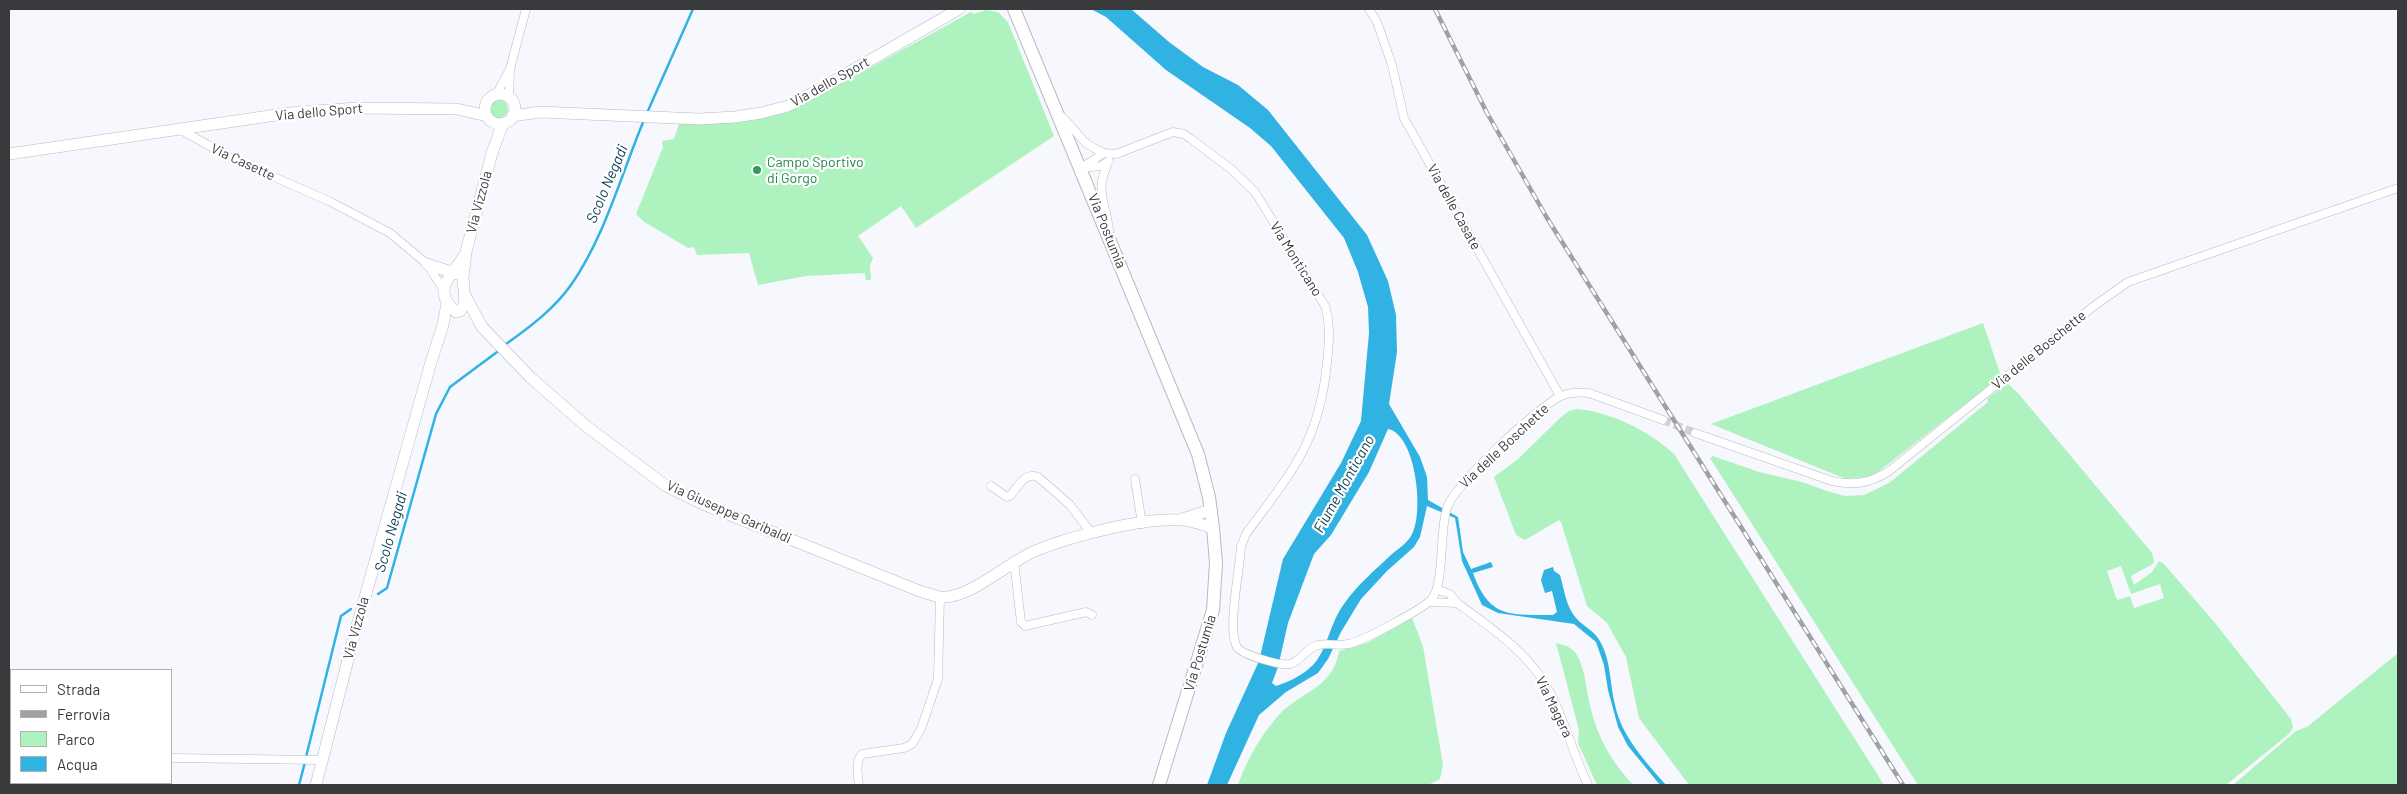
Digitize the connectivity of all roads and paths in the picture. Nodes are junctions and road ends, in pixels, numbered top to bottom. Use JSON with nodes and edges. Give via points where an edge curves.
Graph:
{"nodes":[{"id":1,"x":526,"y":9,"type":"edge"},
{"id":2,"x":959,"y":9,"type":"edge"},
{"id":3,"x":1014,"y":9,"type":"edge"},
{"id":4,"x":1369,"y":9,"type":"edge"},
{"id":5,"x":510,"y":69,"type":"junction"},
{"id":6,"x":492,"y":97,"type":"junction"},
{"id":7,"x":511,"y":100,"type":"junction"},
{"id":8,"x":457,"y":109,"type":"junction"},
{"id":9,"x":540,"y":112,"type":"junction"},
{"id":10,"x":1057,"y":112,"type":"junction"},
{"id":11,"x":489,"y":118,"type":"junction"},
{"id":12,"x":508,"y":120,"type":"junction"},
{"id":13,"x":181,"y":130,"type":"junction"},
{"id":14,"x":492,"y":153,"type":"junction"},
{"id":15,"x":1104,"y":153,"type":"junction"},
{"id":16,"x":9,"y":154,"type":"edge"},
{"id":17,"x":1116,"y":154,"type":"junction"},
{"id":18,"x":1108,"y":162,"type":"junction"},
{"id":19,"x":1081,"y":168,"type":"junction"},
{"id":20,"x":2398,"y":188,"type":"edge"},
{"id":21,"x":1110,"y":239,"type":"junction"},
{"id":22,"x":426,"y":264,"type":"junction"},
{"id":23,"x":458,"y":274,"type":"junction"},
{"id":24,"x":466,"y":296,"type":"junction"},
{"id":25,"x":446,"y":298,"type":"junction"},
{"id":26,"x":458,"y":312,"type":"junction"},
{"id":27,"x":443,"y":324,"type":"junction"},
{"id":28,"x":482,"y":327,"type":"junction"},
{"id":29,"x":1560,"y":396,"type":"junction"},
{"id":30,"x":1663,"y":420,"type":"tunnel mouth"},
{"id":31,"x":1695,"y":433,"type":"tunnel mouth"},
{"id":32,"x":1135,"y":479,"type":"dead end"},
{"id":33,"x":991,"y":486,"type":"dead end"},
{"id":34,"x":1212,"y":518,"type":"junction"},
{"id":35,"x":1180,"y":520,"type":"junction"},
{"id":36,"x":1142,"y":524,"type":"junction"},
{"id":37,"x":1092,"y":534,"type":"junction"},
{"id":38,"x":1014,"y":561,"type":"junction"},
{"id":39,"x":1439,"y":574,"type":"junction"},
{"id":40,"x":1438,"y":590,"type":"junction"},
{"id":41,"x":1450,"y":594,"type":"junction"},
{"id":42,"x":940,"y":597,"type":"junction"},
{"id":43,"x":1430,"y":602,"type":"junction"},
{"id":44,"x":1457,"y":603,"type":"junction"},
{"id":45,"x":1092,"y":616,"type":"dead end"},
{"id":46,"x":172,"y":758,"type":"edge"},
{"id":47,"x":318,"y":760,"type":"junction"},
{"id":48,"x":316,"y":785,"type":"edge"},
{"id":49,"x":859,"y":785,"type":"edge"},
{"id":50,"x":1159,"y":785,"type":"edge"},
{"id":51,"x":1588,"y":785,"type":"edge"}],
"edges":[{"from":1,"to":5,"type":"street"},
{"from":2,"to":9,"type":"street","name":"Via dello Sport","via":[[788,106],[735,117],[699,119]]},
{"from":3,"to":10,"type":"main road","name":"Via Postumia"},
{"from":4,"to":29,"type":"street","name":"Via delle Casate","via":[[1378,22],[1392,65],[1404,118]]},
{"from":5,"to":6,"type":"street"},
{"from":5,"to":7,"type":"street"},
{"from":6,"to":7,"type":"street","name":"Via dello Sport"},
{"from":6,"to":8,"type":"street","name":"Via dello Sport"},
{"from":6,"to":11,"type":"street","name":"Via Vizzola","via":[[485,108]]},
{"from":7,"to":9,"type":"street","name":"Via dello Sport"},
{"from":7,"to":12,"type":"street","name":"Via Vizzola"},
{"from":8,"to":11,"type":"street","name":"Via dello Sport"},
{"from":8,"to":13,"type":"street","name":"Via dello Sport","via":[[356,108],[290,113]]},
{"from":9,"to":12,"type":"street","name":"Via dello Sport"},
{"from":10,"to":15,"type":"street","via":[[1072,126],[1078,138]]},
{"from":10,"to":19,"type":"main road","name":"Via Postumia"},
{"from":11,"to":12,"type":"street","name":"Via dello Sport"},
{"from":11,"to":14,"type":"street","name":"Via Vizzola"},
{"from":12,"to":14,"type":"street","name":"Via Vizzola"},
{"from":13,"to":16,"type":"street"},
{"from":13,"to":22,"type":"street","name":"Via Casette","via":[[235,160],[390,232]]},
{"from":14,"to":23,"type":"street","name":"Via Vizzola"},
{"from":15,"to":17,"type":"street","name":"Via Monticano"},
{"from":15,"to":19,"type":"street"},
{"from":17,"to":18,"type":"street"},
{"from":17,"to":43,"type":"street","name":"Via Monticano","via":[[1173,132],[1184,134],[1214,155],[1255,192],[1321,296],[1328,316],[1329,347],[1323,394],[1313,433],[1300,460],[1246,534],[1241,546],[1233,632],[1237,646],[1246,654],[1291,664],[1312,647],[1349,644],[1366,638]]},
{"from":18,"to":19,"type":"street"},
{"from":18,"to":21,"type":"street","via":[[1102,180],[1102,194],[1108,213]]},
{"from":19,"to":21,"type":"main road","name":"Via Postumia"},
{"from":20,"to":31,"type":"street","name":"Via delle Boschette","via":[[2128,282],[1888,472],[1863,484],[1832,481]]},
{"from":21,"to":34,"type":"main road","name":"Via Postumia","via":[[1198,454]]},
{"from":22,"to":23,"type":"street"},
{"from":22,"to":25,"type":"street","name":"Via Casette"},
{"from":23,"to":24,"type":"street"},
{"from":23,"to":25,"type":"street","name":"Via Vizzola","via":[[445,281]]},
{"from":24,"to":26,"type":"street","via":[[465,304]]},
{"from":24,"to":28,"type":"street"},
{"from":25,"to":26,"type":"street"},
{"from":25,"to":27,"type":"street","name":"Via Vizzola"},
{"from":26,"to":27,"type":"street"},
{"from":26,"to":28,"type":"street"},
{"from":27,"to":47,"type":"street","name":"Via Vizzola"},
{"from":28,"to":42,"type":"street","name":"Via Giuseppe Garibaldi","via":[[510,358],[586,426],[666,486],[706,505]]},
{"from":29,"to":30,"type":"street","name":"Via delle Boschette","via":[[1589,393]]},
{"from":29,"to":39,"type":"street","name":"Via delle Boschette","via":[[1462,482],[1447,506],[1441,526]]},
{"from":32,"to":36,"type":"street"},
{"from":33,"to":37,"type":"street","via":[[1007,497],[1032,474],[1070,505]]},
{"from":34,"to":35,"type":"street","name":"Via Giuseppe Garibaldi"},
{"from":34,"to":35,"type":"street","name":"Via Giuseppe Garibaldi"},
{"from":34,"to":50,"type":"main road","name":"Via Postumia","via":[[1216,563],[1213,610]]},
{"from":35,"to":36,"type":"street","name":"Via Giuseppe Garibaldi"},
{"from":36,"to":37,"type":"street","name":"Via Giuseppe Garibaldi"},
{"from":37,"to":38,"type":"street","name":"Via Giuseppe Garibaldi","via":[[1036,550]]},
{"from":38,"to":42,"type":"street","name":"Via Giuseppe Garibaldi","via":[[964,594]]},
{"from":38,"to":45,"type":"street","via":[[1021,622],[1025,626],[1086,612]]},
{"from":39,"to":40,"type":"street","name":"Via delle Boschette"},
{"from":39,"to":41,"type":"street","name":"Via Magera"},
{"from":40,"to":41,"type":"street"},
{"from":40,"to":43,"type":"street"},
{"from":41,"to":44,"type":"street","name":"Via Magera"},
{"from":42,"to":49,"type":"street","via":[[938,679],[921,729],[912,744],[904,748],[862,754],[858,765]]},
{"from":43,"to":44,"type":"street"},
{"from":44,"to":51,"type":"street","name":"Via Magera","via":[[1513,646],[1534,668],[1555,703]]},
{"from":46,"to":47,"type":"street"},
{"from":47,"to":48,"type":"street","name":"Via Vizzola"}]}
